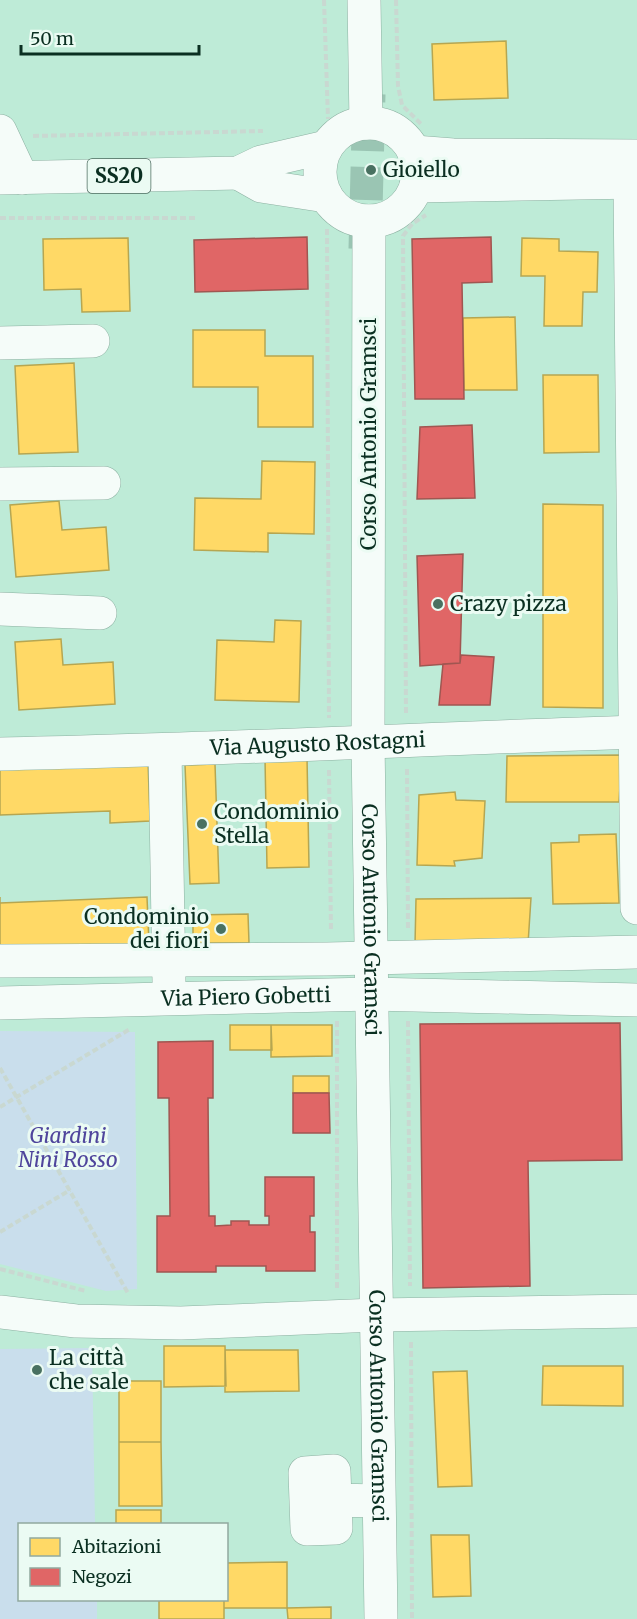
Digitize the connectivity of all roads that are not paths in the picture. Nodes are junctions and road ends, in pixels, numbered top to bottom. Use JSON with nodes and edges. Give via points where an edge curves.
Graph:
{"nodes":[{"id":1,"x":364,"y":0,"type":"edge"},
{"id":2,"x":366,"y":123,"type":"junction"},
{"id":3,"x":2,"y":134,"type":"edge"},
{"id":4,"x":327,"y":135,"type":"junction"},
{"id":5,"x":422,"y":140,"type":"junction"},
{"id":6,"x":237,"y":173,"type":"junction"},
{"id":7,"x":635,"y":174,"type":"edge"},
{"id":8,"x":11,"y":178,"type":"edge"},
{"id":9,"x":326,"y":196,"type":"junction"},
{"id":10,"x":426,"y":198,"type":"junction"},
{"id":11,"x":369,"y":221,"type":"junction"},
{"id":12,"x":93,"y":341,"type":"dead end"},
{"id":13,"x":0,"y":343,"type":"edge"},
{"id":14,"x":104,"y":483,"type":"dead end"},
{"id":15,"x":0,"y":484,"type":"edge"},
{"id":16,"x":0,"y":609,"type":"edge"},
{"id":17,"x":100,"y":613,"type":"dead end"},
{"id":18,"x":634,"y":732,"type":"junction"},
{"id":19,"x":368,"y":741,"type":"junction"},
{"id":20,"x":165,"y":751,"type":"junction"},
{"id":21,"x":0,"y":754,"type":"edge"},
{"id":22,"x":637,"y":908,"type":"edge"},
{"id":23,"x":637,"y":952,"type":"edge"},
{"id":24,"x":370,"y":957,"type":"junction"},
{"id":25,"x":0,"y":961,"type":"edge"},
{"id":26,"x":168,"y":961,"type":"junction"},
{"id":27,"x":371,"y":994,"type":"junction"},
{"id":28,"x":169,"y":999,"type":"junction"},
{"id":29,"x":637,"y":1000,"type":"edge"},
{"id":30,"x":0,"y":1003,"type":"edge"},
{"id":31,"x":637,"y":1311,"type":"edge"},
{"id":32,"x":0,"y":1312,"type":"edge"},
{"id":33,"x":376,"y":1315,"type":"junction"},
{"id":34,"x":335,"y":1500,"type":"dead end"},
{"id":35,"x":378,"y":1501,"type":"junction"},
{"id":36,"x":381,"y":1619,"type":"edge"}],
"edges":[{"from":1,"to":2,"type":"street"},
{"from":2,"to":4,"type":"street","via":[[354,125],[333,138]]},
{"from":2,"to":5,"type":"street","via":[[389,127],[408,142]]},
{"from":3,"to":8,"type":"street"},
{"from":4,"to":6,"type":"street","number":"SS20"},
{"from":4,"to":9,"type":"street","via":[[320,170]]},
{"from":5,"to":7,"type":"street","via":[[453,155]]},
{"from":5,"to":10,"type":"street","via":[[418,169]]},
{"from":6,"to":8,"type":"street","number":"SS20"},
{"from":6,"to":9,"type":"street","number":"SS20","via":[[261,186]]},
{"from":7,"to":10,"type":"street"},
{"from":7,"to":18,"type":"street"},
{"from":9,"to":11,"type":"street","via":[[344,214]]},
{"from":10,"to":11,"type":"street","via":[[411,197],[398,211]]},
{"from":11,"to":19,"type":"street","name":"Corso Antonio Gramsci"},
{"from":12,"to":13,"type":"street"},
{"from":14,"to":15,"type":"street"},
{"from":16,"to":17,"type":"street"},
{"from":18,"to":19,"type":"street","name":"Via Augusto Rostagni"},
{"from":18,"to":22,"type":"street"},
{"from":19,"to":20,"type":"street","name":"Via Augusto Rostagni"},
{"from":19,"to":24,"type":"street","name":"Corso Antonio Gramsci"},
{"from":20,"to":21,"type":"street","name":"Via Augusto Rostagni"},
{"from":20,"to":26,"type":"street"},
{"from":23,"to":24,"type":"street","name":"Via Piero Gobetti"},
{"from":24,"to":26,"type":"street","name":"Via Piero Gobetti"},
{"from":24,"to":27,"type":"street","name":"Corso Antonio Gramsci"},
{"from":25,"to":26,"type":"street","name":"Via Piero Gobetti"},
{"from":26,"to":28,"type":"street"},
{"from":27,"to":28,"type":"street","name":"Via Piero Gobetti"},
{"from":27,"to":29,"type":"street","name":"Via Piero Gobetti"},
{"from":27,"to":33,"type":"street","name":"Corso Antonio Gramsci"},
{"from":28,"to":30,"type":"street","name":"Via Piero Gobetti"},
{"from":31,"to":33,"type":"street"},
{"from":32,"to":33,"type":"street","via":[[76,1321],[181,1323]]},
{"from":33,"to":35,"type":"street","name":"Corso Antonio Gramsci"},
{"from":34,"to":35,"type":"street"},
{"from":35,"to":36,"type":"street","name":"Corso Antonio Gramsci"}]}
